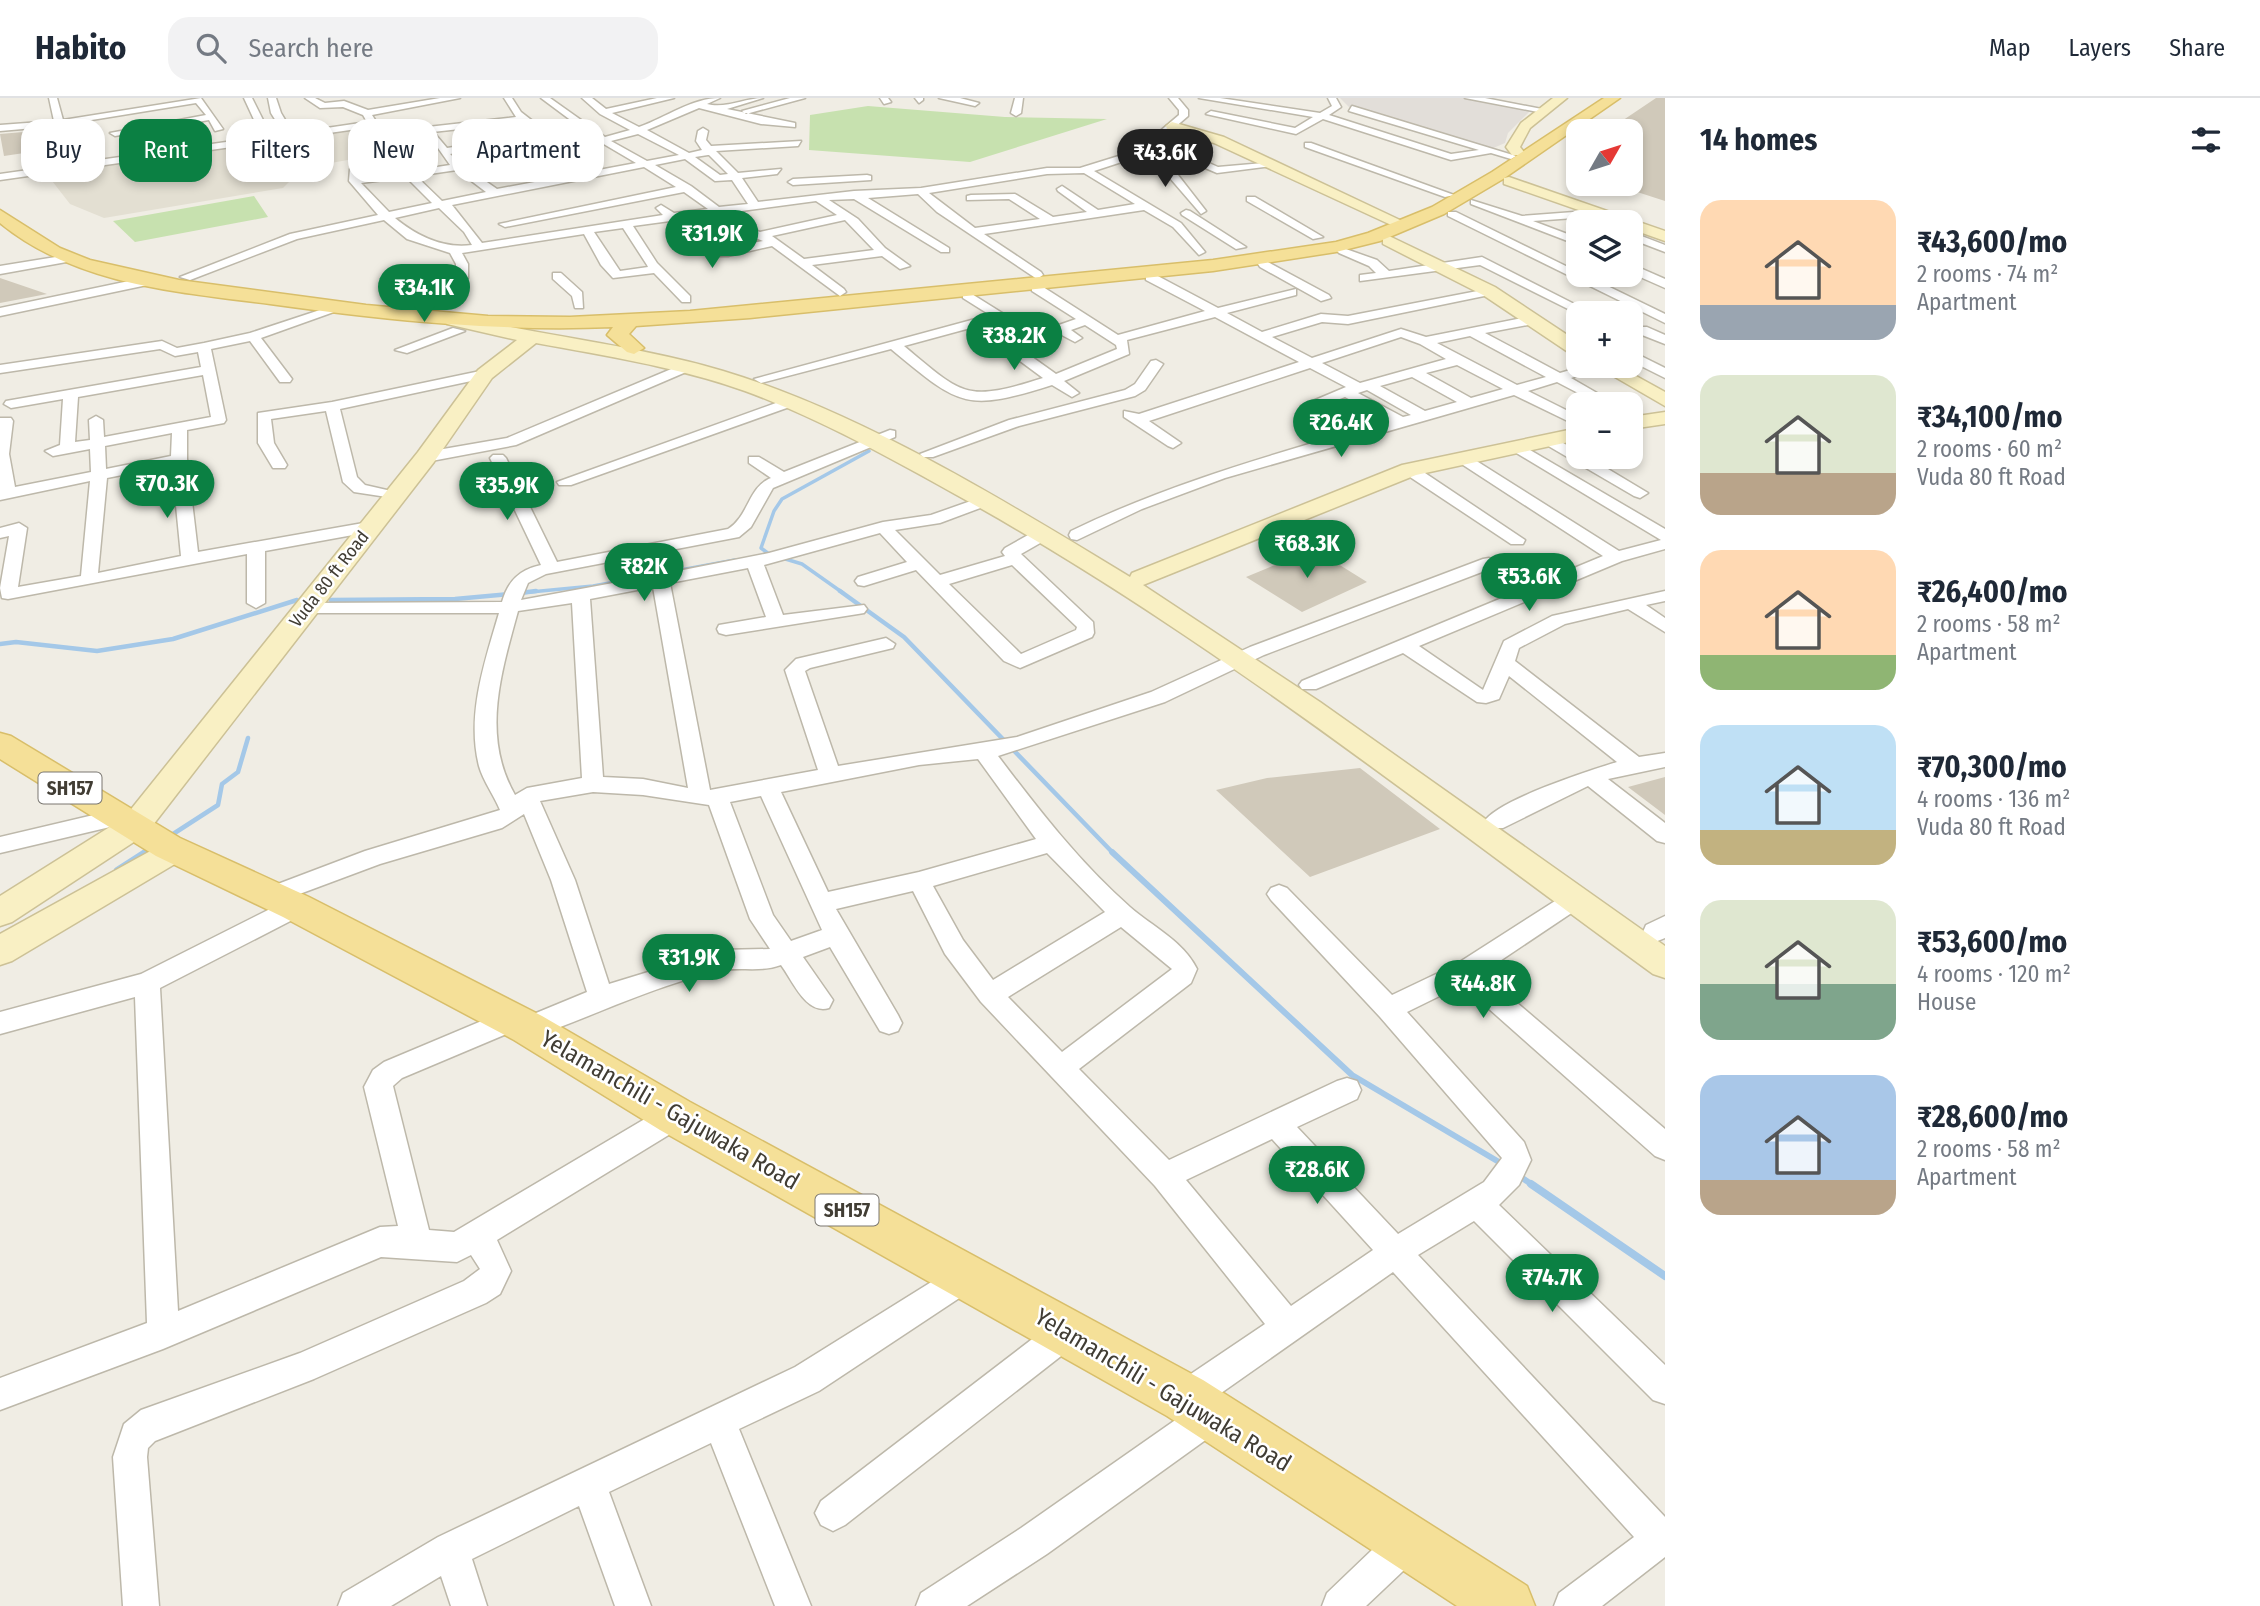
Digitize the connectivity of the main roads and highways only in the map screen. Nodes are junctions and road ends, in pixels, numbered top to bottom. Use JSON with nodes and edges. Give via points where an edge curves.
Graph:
{"nodes":[{"id":1,"x":1595,"y":98,"type":"edge"},
{"id":2,"x":1613,"y":98,"type":"edge"},
{"id":3,"x":0,"y":191,"type":"edge"},
{"id":4,"x":1,"y":217,"type":"edge"},
{"id":5,"x":875,"y":298,"type":"junction"},
{"id":6,"x":394,"y":305,"type":"junction"},
{"id":7,"x":485,"y":317,"type":"junction"},
{"id":8,"x":566,"y":317,"type":"junction"},
{"id":9,"x":631,"y":320,"type":"junction"},
{"id":10,"x":634,"y":348,"type":"road end"},
{"id":11,"x":0,"y":744,"type":"edge"},
{"id":12,"x":1507,"y":1606,"type":"edge"}],
"edges":[{"from":1,"to":5,"type":"main road","via":[[1449,195],[1394,221],[1297,246]]},
{"from":2,"to":5,"type":"main road","via":[[1455,203],[1368,238],[1236,261]]},
{"from":3,"to":6,"type":"main road","via":[[32,227],[104,259],[271,291]]},
{"from":4,"to":7,"type":"main road","via":[[33,243],[68,259],[148,281],[340,307],[447,318]]},
{"from":5,"to":6,"type":"main road","via":[[840,292],[584,309]]},
{"from":5,"to":8,"type":"main road"},
{"from":5,"to":9,"type":"main road"},
{"from":6,"to":7,"type":"main road"},
{"from":7,"to":8,"type":"main road"},
{"from":8,"to":9,"type":"main road"},
{"from":9,"to":10,"type":"main road","via":[[617,335]]},
{"from":11,"to":12,"type":"main road","name":"Yelamanchili - Gajuwaka Road","number":"SH157","via":[[147,834],[520,1024],[675,1116],[1068,1331],[1199,1406]]}]}
